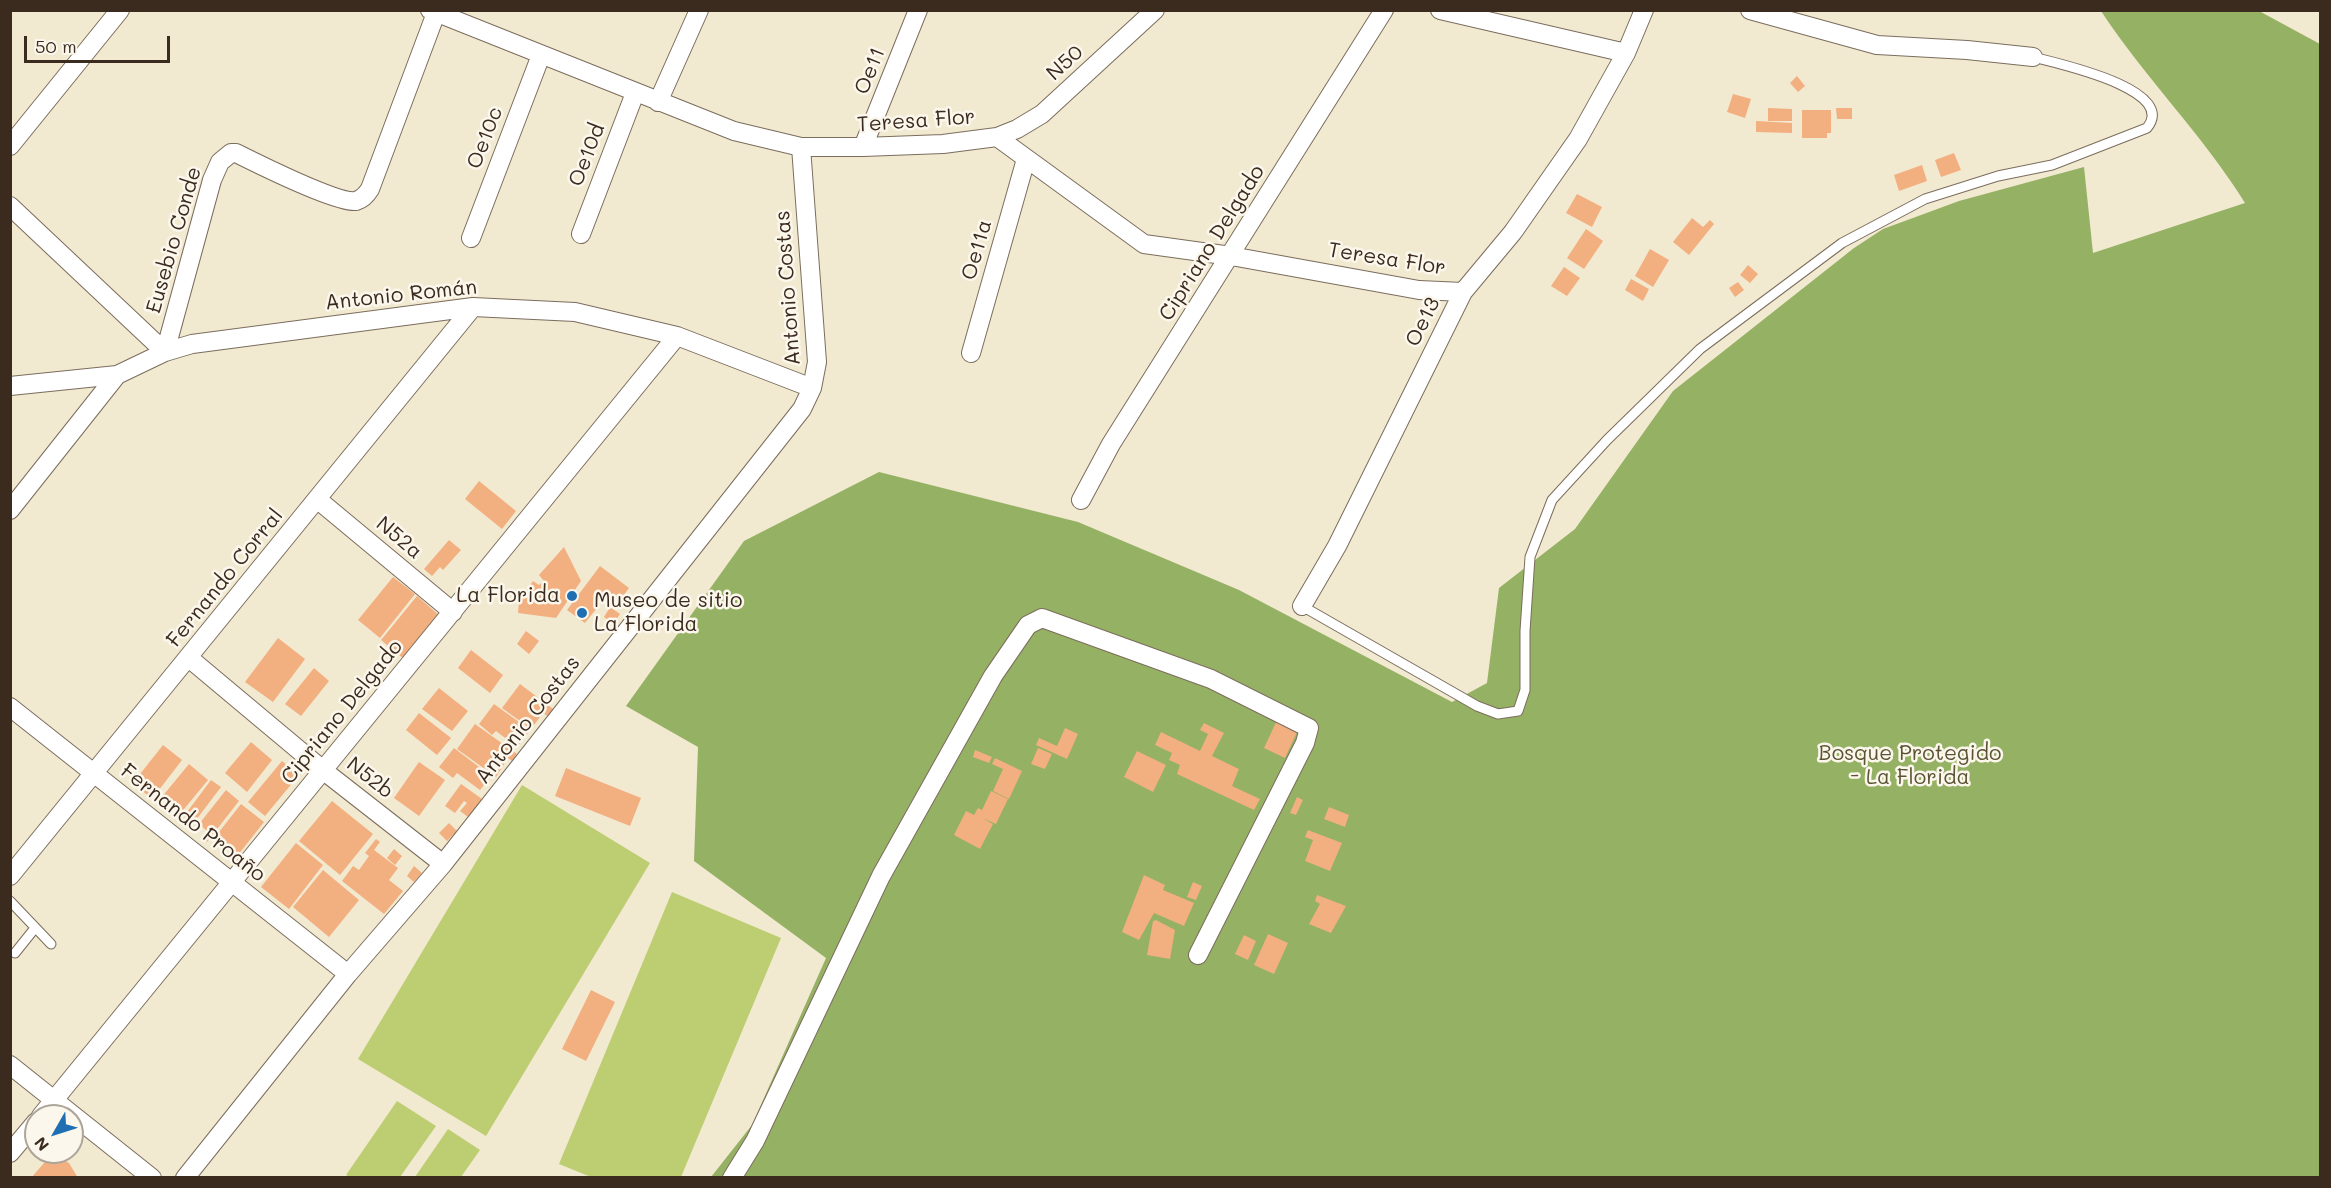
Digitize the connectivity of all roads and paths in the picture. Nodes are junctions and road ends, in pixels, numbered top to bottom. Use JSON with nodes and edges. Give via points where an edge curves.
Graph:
{"nodes":[{"id":1,"x":120,"y":10,"type":"edge"},
{"id":2,"x":699,"y":10,"type":"edge"},
{"id":3,"x":918,"y":10,"type":"edge"},
{"id":4,"x":1155,"y":10,"type":"edge"},
{"id":5,"x":1384,"y":10,"type":"edge"},
{"id":6,"x":1440,"y":10,"type":"edge"},
{"id":7,"x":1644,"y":10,"type":"edge"},
{"id":8,"x":1750,"y":10,"type":"edge"},
{"id":9,"x":433,"y":12,"type":"edge"},
{"id":10,"x":1626,"y":53,"type":"junction"},
{"id":11,"x":542,"y":55,"type":"junction"},
{"id":12,"x":2033,"y":57,"type":"joint"},
{"id":13,"x":635,"y":93,"type":"junction"},
{"id":14,"x":658,"y":102,"type":"junction"},
{"id":15,"x":997,"y":137,"type":"junction"},
{"id":16,"x":10,"y":146,"type":"edge"},
{"id":17,"x":801,"y":147,"type":"junction"},
{"id":18,"x":863,"y":147,"type":"junction"},
{"id":19,"x":1026,"y":159,"type":"junction"},
{"id":20,"x":10,"y":206,"type":"edge"},
{"id":21,"x":580,"y":234,"type":"dead end"},
{"id":22,"x":471,"y":238,"type":"dead end"},
{"id":23,"x":1231,"y":256,"type":"junction"},
{"id":24,"x":1463,"y":292,"type":"junction"},
{"id":25,"x":473,"y":307,"type":"junction"},
{"id":26,"x":677,"y":336,"type":"junction"},
{"id":27,"x":165,"y":352,"type":"junction"},
{"id":28,"x":971,"y":353,"type":"dead end"},
{"id":29,"x":117,"y":375,"type":"junction"},
{"id":30,"x":10,"y":386,"type":"edge"},
{"id":31,"x":812,"y":388,"type":"junction"},
{"id":32,"x":317,"y":499,"type":"junction"},
{"id":33,"x":1081,"y":500,"type":"dead end"},
{"id":34,"x":10,"y":510,"type":"edge"},
{"id":35,"x":1302,"y":606,"type":"joint"},
{"id":36,"x":453,"y":612,"type":"junction"},
{"id":37,"x":189,"y":658,"type":"junction"},
{"id":38,"x":10,"y":707,"type":"edge"},
{"id":39,"x":324,"y":771,"type":"junction"},
{"id":40,"x":93,"y":773,"type":"junction"},
{"id":41,"x":443,"y":864,"type":"junction"},
{"id":42,"x":10,"y":876,"type":"edge"},
{"id":43,"x":231,"y":882,"type":"junction"},
{"id":44,"x":10,"y":902,"type":"edge"},
{"id":45,"x":35,"y":928,"type":"junction"},
{"id":46,"x":51,"y":944,"type":"dead end"},
{"id":47,"x":15,"y":953,"type":"dead end"},
{"id":48,"x":1198,"y":955,"type":"dead end"},
{"id":49,"x":348,"y":974,"type":"junction"},
{"id":50,"x":10,"y":1065,"type":"edge"},
{"id":51,"x":53,"y":1100,"type":"junction"},
{"id":52,"x":50,"y":1104,"type":"edge"},
{"id":53,"x":24,"y":1136,"type":"edge"},
{"id":54,"x":10,"y":1153,"type":"edge"},
{"id":55,"x":152,"y":1178,"type":"edge"},
{"id":56,"x":185,"y":1178,"type":"edge"},
{"id":57,"x":732,"y":1178,"type":"edge"}],
"edges":[{"from":1,"to":16,"type":"street"},
{"from":2,"to":14,"type":"street"},
{"from":3,"to":18,"type":"street","name":"Oe11"},
{"from":4,"to":15,"type":"street","name":"N50","via":[[1042,114]]},
{"from":5,"to":23,"type":"street","name":"Cipriano Delgado"},
{"from":6,"to":10,"type":"street"},
{"from":7,"to":10,"type":"street","name":"Oe13"},
{"from":8,"to":12,"type":"street","via":[[1877,45]]},
{"from":9,"to":11,"type":"street","name":"Teresa Flor"},
{"from":9,"to":27,"type":"street","name":"Eusebio Conde","via":[[363,197],[354,201],[334,197],[236,153],[223,158],[212,180]]},
{"from":10,"to":24,"type":"street","name":"Oe13","via":[[1578,139],[1513,232]]},
{"from":11,"to":13,"type":"street","name":"Teresa Flor"},
{"from":11,"to":22,"type":"street","name":"Oe10c"},
{"from":12,"to":35,"type":"lane","via":[[2113,80],[2149,102],[2151,124],[2052,165],[1998,176],[1925,199],[1842,243],[1700,349],[1552,500],[1530,557],[1525,690],[1518,711],[1498,714],[1477,706]]},
{"from":13,"to":14,"type":"street","name":"Teresa Flor"},
{"from":13,"to":21,"type":"street","name":"Oe10d"},
{"from":14,"to":17,"type":"street","name":"Teresa Flor","via":[[734,131]]},
{"from":15,"to":18,"type":"street","name":"Teresa Flor"},
{"from":15,"to":19,"type":"street","name":"Teresa Flor"},
{"from":17,"to":18,"type":"street","name":"Teresa Flor"},
{"from":17,"to":31,"type":"street","name":"Antonio Costas","via":[[817,362]]},
{"from":19,"to":23,"type":"street","name":"Teresa Flor","via":[[1144,244]]},
{"from":19,"to":28,"type":"street","name":"Oe11a"},
{"from":20,"to":27,"type":"street"},
{"from":23,"to":24,"type":"street","name":"Teresa Flor","via":[[1419,290]]},
{"from":23,"to":33,"type":"street","name":"Cipriano Delgado","via":[[1111,444]]},
{"from":24,"to":35,"type":"street","name":"Oe13","via":[[1337,546]]},
{"from":25,"to":26,"type":"street","name":"Antonio Román","via":[[575,312]]},
{"from":25,"to":27,"type":"street","name":"Antonio Román","via":[[192,344]]},
{"from":25,"to":32,"type":"street","name":"Fernando Corral"},
{"from":26,"to":31,"type":"street","name":"Antonio Román"},
{"from":26,"to":36,"type":"street","name":"Cipriano Delgado"},
{"from":27,"to":29,"type":"street"},
{"from":29,"to":30,"type":"street"},
{"from":29,"to":34,"type":"street"},
{"from":31,"to":41,"type":"street","name":"Antonio Costas","via":[[797,417]]},
{"from":32,"to":36,"type":"street","name":"N52a"},
{"from":32,"to":37,"type":"street","name":"Fernando Corral"},
{"from":36,"to":39,"type":"street","name":"Cipriano Delgado"},
{"from":37,"to":39,"type":"street","name":"N52b"},
{"from":37,"to":40,"type":"street","name":"Fernando Corral"},
{"from":38,"to":40,"type":"street","name":"Fernando Proaño"},
{"from":39,"to":41,"type":"street","name":"N52b"},
{"from":39,"to":43,"type":"street","name":"Cipriano Delgado"},
{"from":40,"to":42,"type":"street","name":"Fernando Corral"},
{"from":40,"to":43,"type":"street","name":"Fernando Proaño"},
{"from":41,"to":49,"type":"street","name":"Antonio Costas"},
{"from":43,"to":49,"type":"street","name":"Fernando Proaño"},
{"from":43,"to":51,"type":"street","name":"Cipriano Delgado"},
{"from":44,"to":45,"type":"lane"},
{"from":45,"to":46,"type":"lane"},
{"from":45,"to":47,"type":"lane"},
{"from":48,"to":57,"type":"street","via":[[1309,728],[1211,679],[1042,618],[1028,625],[993,676],[881,876],[755,1141]]},
{"from":49,"to":56,"type":"street","name":"Antonio Costas"},
{"from":50,"to":51,"type":"street"},
{"from":51,"to":52,"type":"street","name":"Cipriano Delgado"},
{"from":51,"to":55,"type":"street"},
{"from":53,"to":54,"type":"street"}]}
